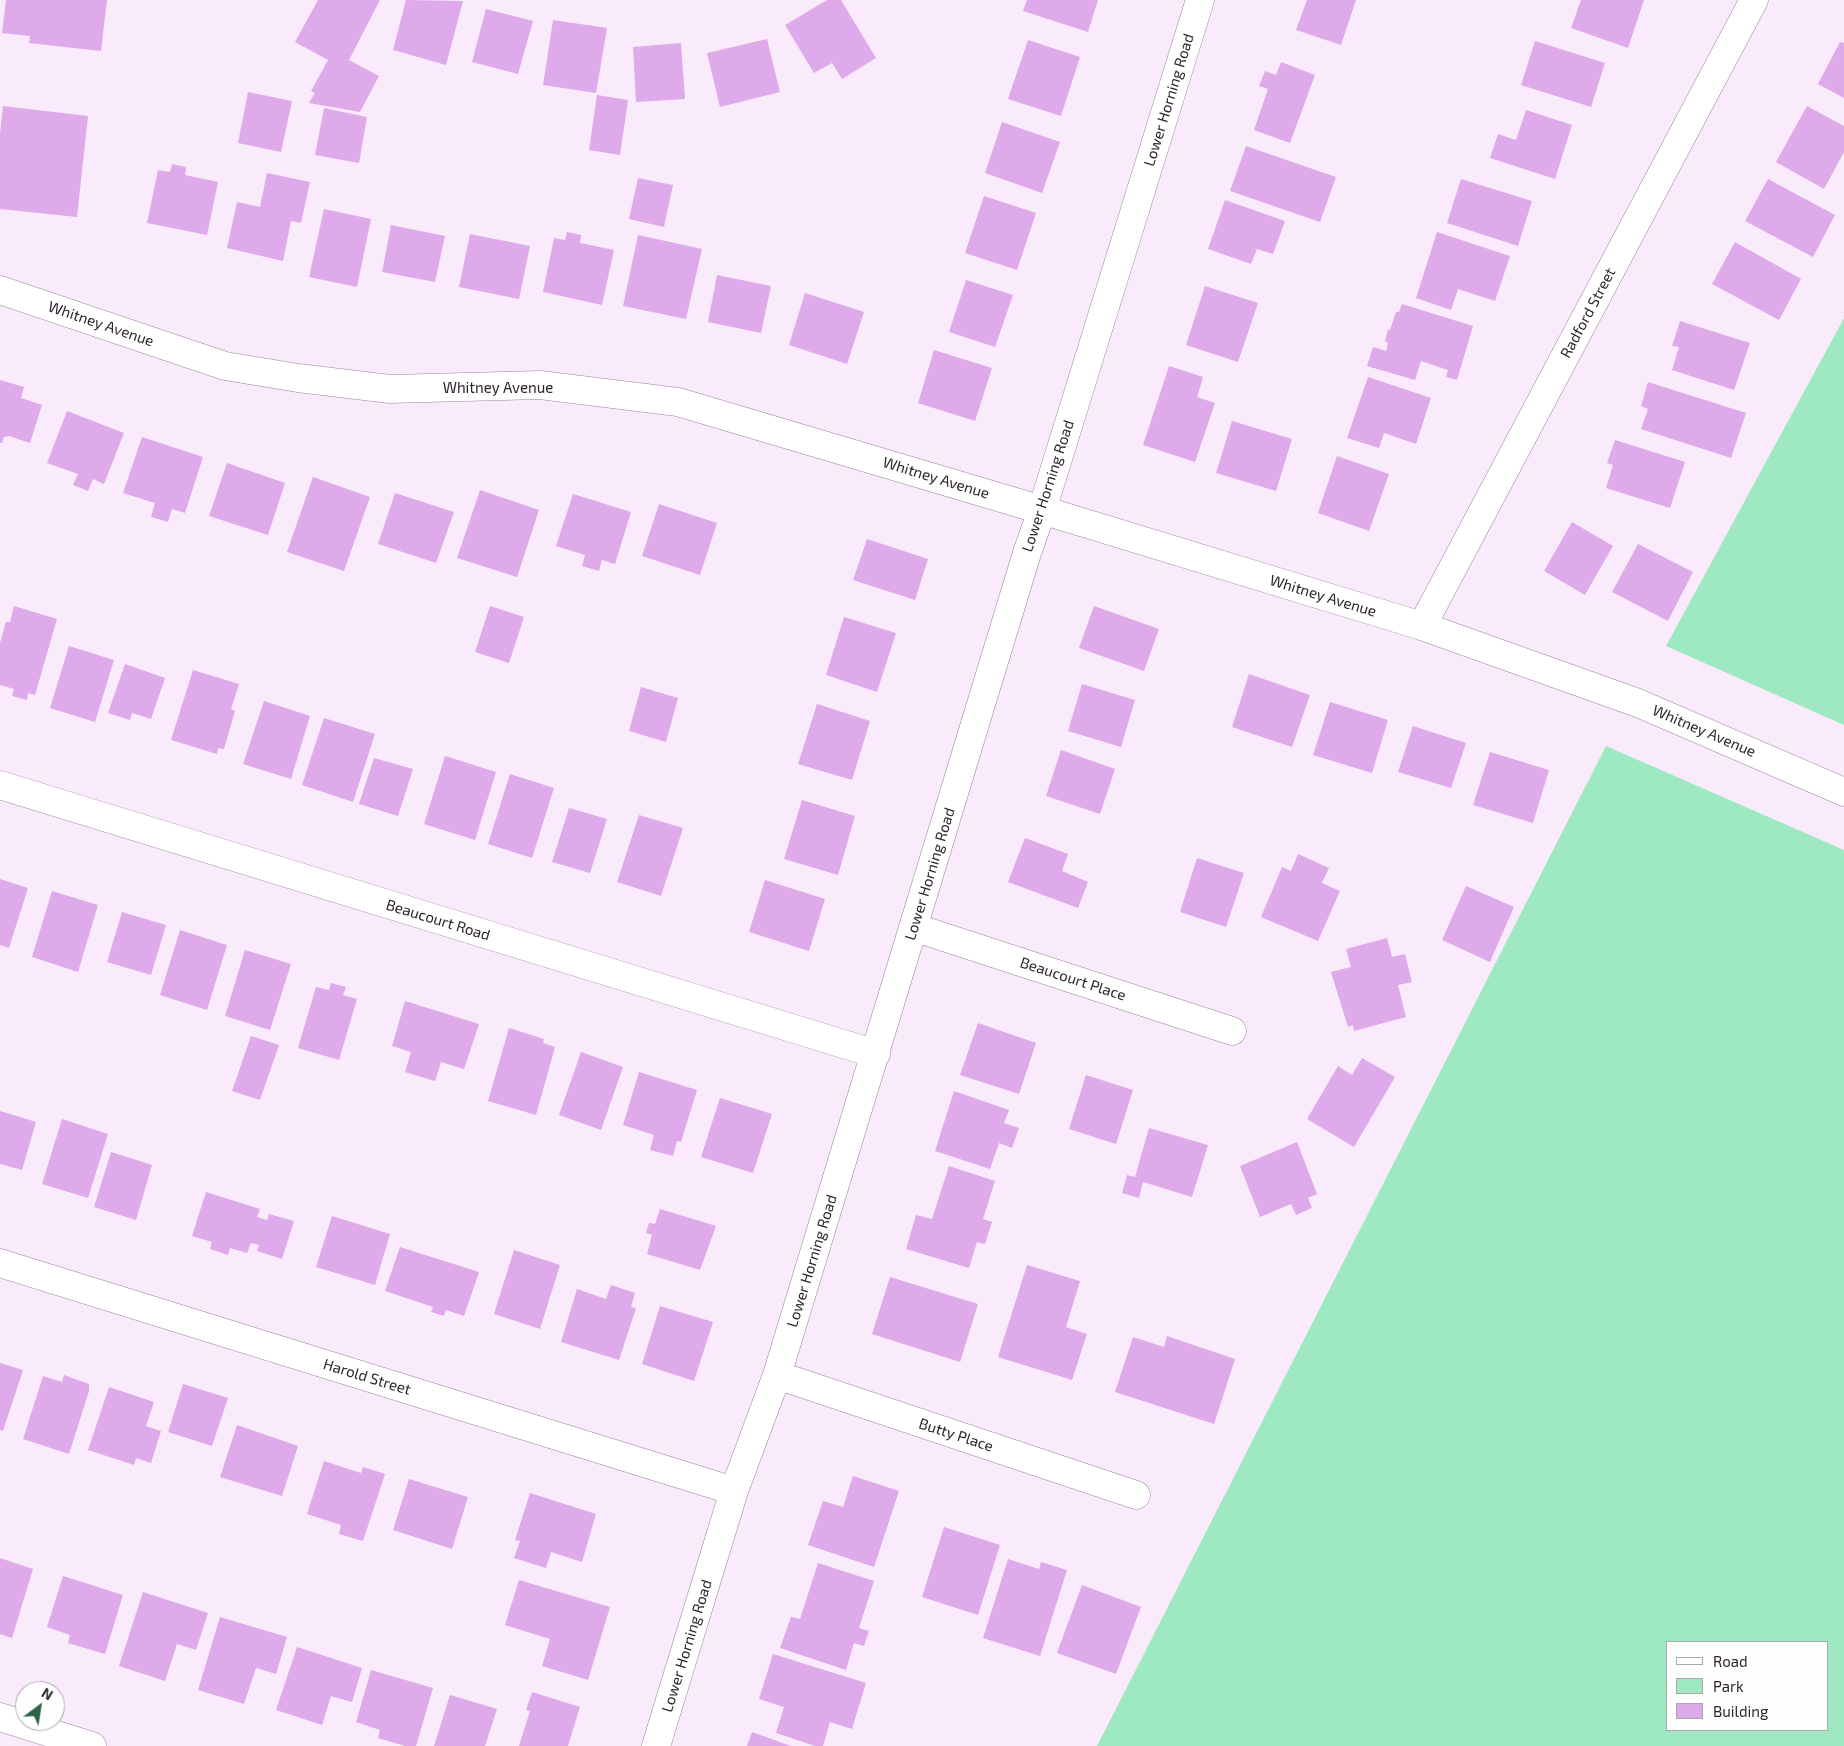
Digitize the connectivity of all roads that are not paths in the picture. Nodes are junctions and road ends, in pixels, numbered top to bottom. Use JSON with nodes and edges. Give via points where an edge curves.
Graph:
{"nodes":[{"id":1,"x":1200,"y":0,"type":"edge"},
{"id":2,"x":1754,"y":0,"type":"edge"},
{"id":3,"x":0,"y":290,"type":"edge"},
{"id":4,"x":1042,"y":510,"type":"junction"},
{"id":5,"x":1422,"y":626,"type":"junction"},
{"id":6,"x":0,"y":785,"type":"edge"},
{"id":7,"x":1844,"y":792,"type":"edge"},
{"id":8,"x":914,"y":927,"type":"junction"},
{"id":9,"x":1232,"y":1031,"type":"dead end"},
{"id":10,"x":876,"y":1054,"type":"junction"},
{"id":11,"x":0,"y":1263,"type":"edge"},
{"id":12,"x":777,"y":1375,"type":"junction"},
{"id":13,"x":734,"y":1491,"type":"junction"},
{"id":14,"x":1136,"y":1495,"type":"dead end"},
{"id":15,"x":0,"y":1717,"type":"edge"},
{"id":16,"x":92,"y":1746,"type":"edge"},
{"id":17,"x":656,"y":1746,"type":"edge"}],
"edges":[{"from":1,"to":4,"type":"street","name":"Lower Horning Road"},
{"from":2,"to":5,"type":"street","name":"Radford Street"},
{"from":3,"to":4,"type":"street","name":"Whitney Avenue","via":[[225,366],[390,389],[540,385],[678,402]]},
{"from":4,"to":5,"type":"street","name":"Whitney Avenue"},
{"from":4,"to":8,"type":"street","name":"Lower Horning Road"},
{"from":5,"to":7,"type":"street","name":"Whitney Avenue","via":[[1638,703]]},
{"from":6,"to":10,"type":"street","name":"Beaucourt Road"},
{"from":8,"to":9,"type":"street","name":"Beaucourt Place"},
{"from":8,"to":10,"type":"street","name":"Lower Horning Road"},
{"from":10,"to":12,"type":"street","name":"Lower Horning Road"},
{"from":11,"to":13,"type":"street","name":"Harold Street"},
{"from":12,"to":13,"type":"street","name":"Lower Horning Road"},
{"from":12,"to":14,"type":"street","name":"Butty Place"},
{"from":13,"to":17,"type":"street","name":"Lower Horning Road"},
{"from":15,"to":16,"type":"street"}]}
